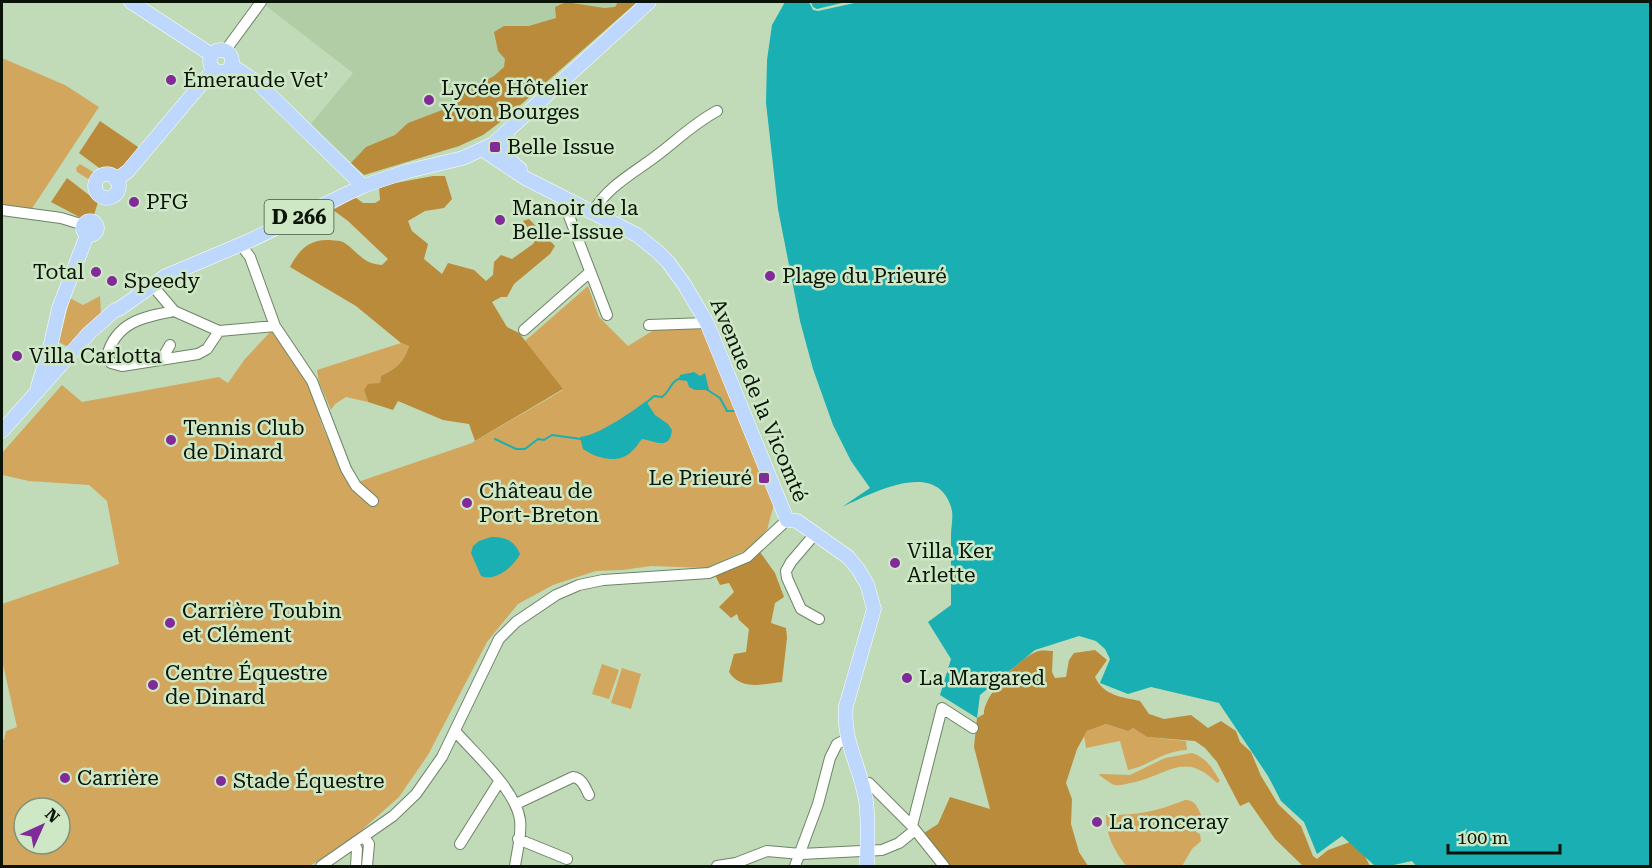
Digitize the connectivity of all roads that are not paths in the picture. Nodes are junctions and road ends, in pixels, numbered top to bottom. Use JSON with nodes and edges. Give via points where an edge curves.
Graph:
{"nodes":[{"id":1,"x":131,"y":2,"type":"edge"},
{"id":2,"x":261,"y":2,"type":"edge"},
{"id":3,"x":649,"y":2,"type":"edge"},
{"id":4,"x":146,"y":6,"type":"edge"},
{"id":5,"x":218,"y":53,"type":"junction"},
{"id":6,"x":231,"y":65,"type":"junction"},
{"id":7,"x":214,"y":69,"type":"junction"},
{"id":8,"x":717,"y":111,"type":"dead end"},
{"id":9,"x":507,"y":132,"type":"junction"},
{"id":10,"x":483,"y":150,"type":"junction"},
{"id":11,"x":363,"y":186,"type":"junction"},
{"id":12,"x":550,"y":191,"type":"junction"},
{"id":13,"x":573,"y":203,"type":"junction"},
{"id":14,"x":2,"y":210,"type":"edge"},
{"id":15,"x":593,"y":212,"type":"junction"},
{"id":16,"x":88,"y":227,"type":"junction"},
{"id":17,"x":245,"y":243,"type":"junction"},
{"id":18,"x":590,"y":272,"type":"junction"},
{"id":19,"x":152,"y":285,"type":"junction"},
{"id":20,"x":118,"y":309,"type":"junction"},
{"id":21,"x":174,"y":311,"type":"junction"},
{"id":22,"x":607,"y":315,"type":"dead end"},
{"id":23,"x":707,"y":323,"type":"junction"},
{"id":24,"x":649,"y":325,"type":"dead end"},
{"id":25,"x":275,"y":326,"type":"junction"},
{"id":26,"x":524,"y":330,"type":"dead end"},
{"id":27,"x":219,"y":331,"type":"junction"},
{"id":28,"x":170,"y":345,"type":"dead end"},
{"id":29,"x":50,"y":348,"type":"junction"},
{"id":30,"x":72,"y":352,"type":"junction"},
{"id":31,"x":162,"y":359,"type":"junction"},
{"id":32,"x":55,"y":377,"type":"junction"},
{"id":33,"x":36,"y":391,"type":"junction"},
{"id":34,"x":2,"y":431,"type":"edge"},
{"id":35,"x":2,"y":443,"type":"edge"},
{"id":36,"x":373,"y":501,"type":"dead end"},
{"id":37,"x":788,"y":520,"type":"junction"},
{"id":38,"x":815,"y":534,"type":"junction"},
{"id":39,"x":819,"y":619,"type":"dead end"},
{"id":40,"x":973,"y":729,"type":"dead end"},
{"id":41,"x":455,"y":731,"type":"junction"},
{"id":42,"x":847,"y":739,"type":"junction"},
{"id":43,"x":499,"y":782,"type":"junction"},
{"id":44,"x":861,"y":782,"type":"junction"},
{"id":45,"x":589,"y":795,"type":"dead end"},
{"id":46,"x":516,"y":804,"type":"junction"},
{"id":47,"x":914,"y":828,"type":"junction"},
{"id":48,"x":364,"y":837,"type":"junction"},
{"id":49,"x":518,"y":839,"type":"junction"},
{"id":50,"x":354,"y":844,"type":"junction"},
{"id":51,"x":460,"y":844,"type":"dead end"},
{"id":52,"x":867,"y":852,"type":"junction"},
{"id":53,"x":801,"y":854,"type":"junction"},
{"id":54,"x":567,"y":859,"type":"dead end"},
{"id":55,"x":321,"y":867,"type":"edge"},
{"id":56,"x":356,"y":867,"type":"edge"},
{"id":57,"x":367,"y":867,"type":"edge"},
{"id":58,"x":515,"y":867,"type":"edge"},
{"id":59,"x":717,"y":867,"type":"edge"},
{"id":60,"x":795,"y":867,"type":"edge"},
{"id":61,"x":867,"y":867,"type":"edge"},
{"id":62,"x":944,"y":867,"type":"edge"}],
"edges":[{"from":1,"to":4,"type":"main road"},
{"from":2,"to":5,"type":"street"},
{"from":3,"to":9,"type":"main road"},
{"from":4,"to":5,"type":"main road"},
{"from":5,"to":6,"type":"main road","via":[[232,58]]},
{"from":5,"to":7,"type":"main road","via":[[210,61]]},
{"from":6,"to":7,"type":"main road","via":[[224,72]]},
{"from":6,"to":11,"type":"main road","via":[[258,83]]},
{"from":7,"to":16,"type":"main road","via":[[128,171],[116,180],[110,175],[96,180],[96,192],[104,198]]},
{"from":8,"to":15,"type":"street","via":[[629,174]]},
{"from":9,"to":10,"type":"main road"},
{"from":9,"to":12,"type":"main road","name":"Avenue de la Vicomté","via":[[510,162]]},
{"from":10,"to":11,"type":"main road","number":"D 266"},
{"from":10,"to":12,"type":"main road","name":"Avenue de la Vicomté"},
{"from":11,"to":17,"type":"main road","number":"D 266"},
{"from":12,"to":13,"type":"main road","name":"Avenue de la Vicomté"},
{"from":13,"to":15,"type":"main road","name":"Avenue de la Vicomté"},
{"from":13,"to":18,"type":"street","via":[[569,216]]},
{"from":14,"to":16,"type":"street","via":[[61,218]]},
{"from":15,"to":23,"type":"main road","name":"Avenue de la Vicomté","via":[[637,235],[658,252],[680,278]]},
{"from":16,"to":29,"type":"main road","via":[[59,308]]},
{"from":17,"to":19,"type":"main road","number":"D 266"},
{"from":17,"to":25,"type":"street"},
{"from":18,"to":22,"type":"street"},
{"from":18,"to":26,"type":"street"},
{"from":19,"to":20,"type":"main road","number":"D 266"},
{"from":19,"to":21,"type":"street"},
{"from":20,"to":30,"type":"main road","number":"D 266"},
{"from":20,"to":32,"type":"main road","number":"D 266","via":[[119,314]]},
{"from":21,"to":27,"type":"street"},
{"from":21,"to":31,"type":"street","via":[[144,317],[127,326],[115,337],[107,356],[108,366]]},
{"from":23,"to":24,"type":"street"},
{"from":23,"to":37,"type":"main road","name":"Avenue de la Vicomté"},
{"from":25,"to":27,"type":"street"},
{"from":25,"to":36,"type":"street","via":[[312,381],[346,469],[356,486]]},
{"from":27,"to":31,"type":"street","via":[[207,349],[198,354]]},
{"from":28,"to":31,"type":"street"},
{"from":29,"to":30,"type":"main road","via":[[60,356]]},
{"from":29,"to":32,"type":"main road"},
{"from":29,"to":33,"type":"main road"},
{"from":30,"to":32,"type":"main road","number":"D 266"},
{"from":32,"to":33,"type":"main road","number":"D 266"},
{"from":32,"to":35,"type":"main road","number":"D 266"},
{"from":33,"to":34,"type":"main road","number":"D 266"},
{"from":37,"to":38,"type":"main road","name":"Avenue de la Vicomté","via":[[797,521]]},
{"from":37,"to":41,"type":"street","via":[[747,557],[709,573],[603,579],[556,595],[516,622],[499,639]]},
{"from":38,"to":39,"type":"street","via":[[786,571],[801,609]]},
{"from":38,"to":42,"type":"main road","name":"Avenue de la Vicomté","via":[[858,569],[874,609],[846,706]]},
{"from":40,"to":47,"type":"street","via":[[942,708]]},
{"from":41,"to":43,"type":"street"},
{"from":41,"to":48,"type":"street","via":[[416,794]]},
{"from":42,"to":44,"type":"main road","name":"Avenue de la Vicomté"},
{"from":42,"to":53,"type":"street","via":[[837,744],[830,758]]},
{"from":43,"to":46,"type":"street"},
{"from":43,"to":51,"type":"street"},
{"from":44,"to":47,"type":"street","via":[[869,783]]},
{"from":44,"to":52,"type":"main road","name":"Avenue de la Vicomté","via":[[866,801]]},
{"from":45,"to":46,"type":"street","via":[[581,780],[573,777]]},
{"from":46,"to":49,"type":"street"},
{"from":47,"to":52,"type":"street","via":[[899,843]]},
{"from":47,"to":62,"type":"street"},
{"from":48,"to":50,"type":"street"},
{"from":48,"to":57,"type":"street","via":[[369,844]]},
{"from":49,"to":54,"type":"street"},
{"from":49,"to":58,"type":"street"},
{"from":50,"to":55,"type":"street"},
{"from":50,"to":56,"type":"street"},
{"from":52,"to":53,"type":"street"},
{"from":52,"to":61,"type":"main road","name":"Avenue de la Vicomté"},
{"from":53,"to":59,"type":"street","via":[[767,851]]},
{"from":53,"to":60,"type":"street"}]}
